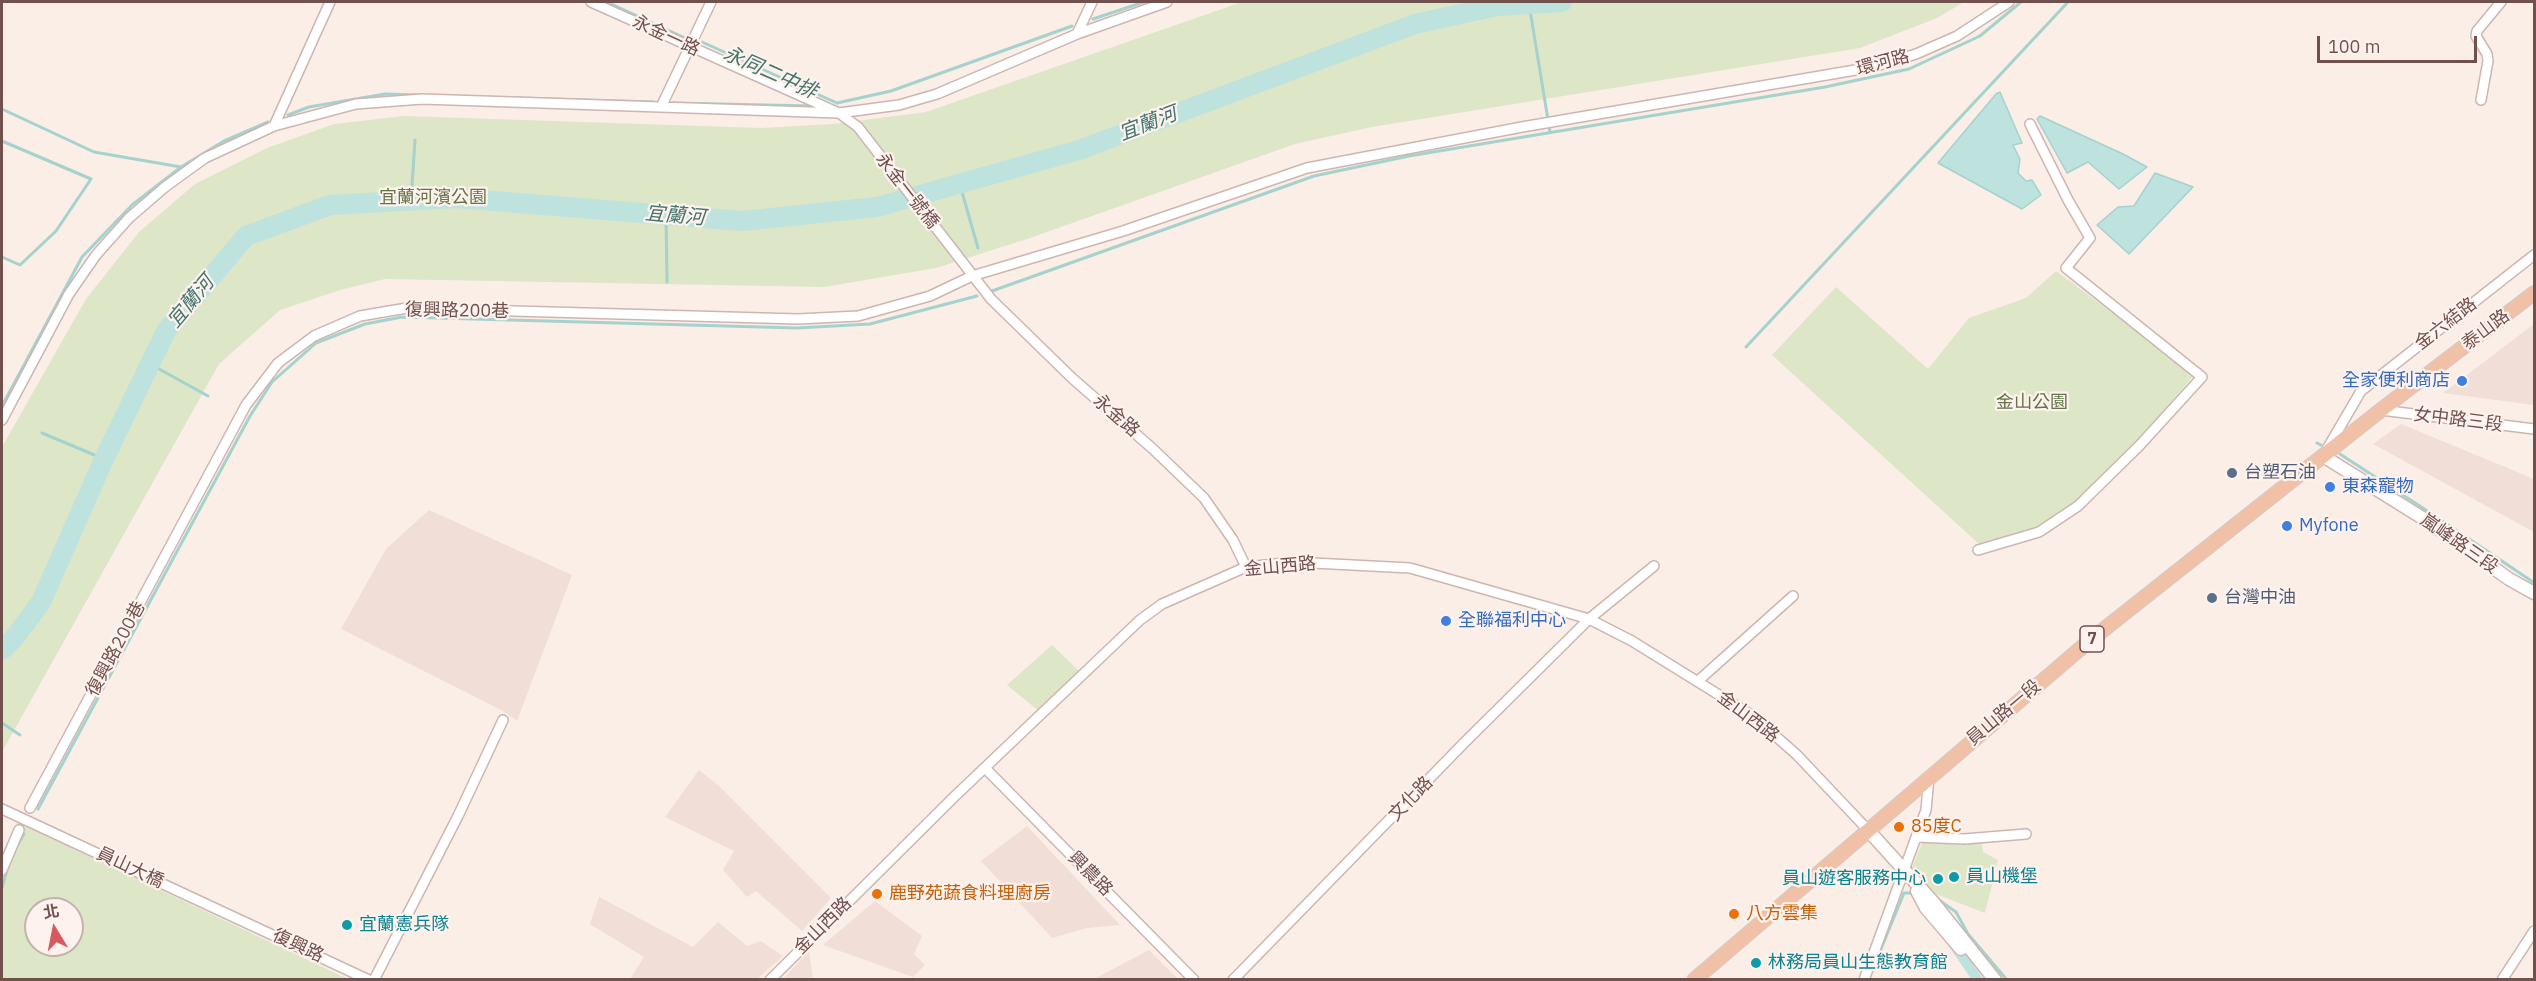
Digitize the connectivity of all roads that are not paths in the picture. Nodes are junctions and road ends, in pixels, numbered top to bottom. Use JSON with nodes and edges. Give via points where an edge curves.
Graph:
{"nodes":[{"id":1,"x":330,"y":2,"type":"edge"},
{"id":2,"x":591,"y":2,"type":"edge"},
{"id":3,"x":711,"y":2,"type":"edge"},
{"id":4,"x":1092,"y":2,"type":"edge"},
{"id":5,"x":1167,"y":2,"type":"edge"},
{"id":6,"x":2009,"y":2,"type":"edge"},
{"id":7,"x":2501,"y":2,"type":"edge"},
{"id":8,"x":1077,"y":34,"type":"junction"},
{"id":9,"x":690,"y":47,"type":"junction"},
{"id":10,"x":2481,"y":100,"type":"dead end"},
{"id":11,"x":661,"y":107,"type":"junction"},
{"id":12,"x":839,"y":113,"type":"junction"},
{"id":13,"x":2030,"y":124,"type":"dead end"},
{"id":14,"x":274,"y":126,"type":"junction"},
{"id":15,"x":858,"y":127,"type":"joint"},
{"id":16,"x":2535,"y":255,"type":"edge"},
{"id":17,"x":972,"y":276,"type":"junction"},
{"id":18,"x":2535,"y":293,"type":"edge"},
{"id":19,"x":2381,"y":410,"type":"junction"},
{"id":20,"x":2,"y":420,"type":"edge"},
{"id":21,"x":2535,"y":429,"type":"edge"},
{"id":22,"x":2323,"y":456,"type":"junction"},
{"id":23,"x":1978,"y":550,"type":"dead end"},
{"id":24,"x":1654,"y":566,"type":"dead end"},
{"id":25,"x":1246,"y":567,"type":"junction"},
{"id":26,"x":2535,"y":593,"type":"edge"},
{"id":27,"x":1793,"y":596,"type":"dead end"},
{"id":28,"x":1590,"y":620,"type":"junction"},
{"id":29,"x":1698,"y":681,"type":"junction"},
{"id":30,"x":503,"y":720,"type":"dead end"},
{"id":31,"x":985,"y":768,"type":"junction"},
{"id":32,"x":1929,"y":776,"type":"junction"},
{"id":33,"x":30,"y":808,"type":"dead end"},
{"id":34,"x":4,"y":810,"type":"edge"},
{"id":35,"x":19,"y":830,"type":"dead end"},
{"id":36,"x":1868,"y":830,"type":"junction"},
{"id":37,"x":2026,"y":834,"type":"dead end"},
{"id":38,"x":1917,"y":837,"type":"junction"},
{"id":39,"x":2,"y":870,"type":"edge"},
{"id":40,"x":1905,"y":872,"type":"junction"},
{"id":41,"x":259,"y":928,"type":"joint"},
{"id":42,"x":2535,"y":931,"type":"edge"},
{"id":43,"x":369,"y":980,"type":"edge"},
{"id":44,"x":374,"y":980,"type":"edge"},
{"id":45,"x":771,"y":980,"type":"edge"},
{"id":46,"x":1194,"y":980,"type":"edge"},
{"id":47,"x":1233,"y":980,"type":"edge"},
{"id":48,"x":1694,"y":980,"type":"edge"},
{"id":49,"x":1864,"y":980,"type":"edge"},
{"id":50,"x":1986,"y":980,"type":"edge"},
{"id":51,"x":1995,"y":980,"type":"edge"},
{"id":52,"x":2502,"y":980,"type":"edge"}],
"edges":[{"from":1,"to":14,"type":"street"},
{"from":2,"to":9,"type":"street","name":"永金一路"},
{"from":3,"to":9,"type":"street"},
{"from":4,"to":8,"type":"street"},
{"from":5,"to":8,"type":"street"},
{"from":6,"to":17,"type":"street","name":"環河路","via":[[1957,36],[1873,68],[1307,168],[1123,231]]},
{"from":7,"to":10,"type":"street","via":[[2476,31],[2488,61]]},
{"from":8,"to":12,"type":"street","via":[[937,94],[899,105]]},
{"from":9,"to":11,"type":"street"},
{"from":9,"to":12,"type":"street","name":"永金一路"},
{"from":11,"to":12,"type":"street"},
{"from":11,"to":14,"type":"street","via":[[389,100],[328,110]]},
{"from":12,"to":15,"type":"street","name":"永金一路"},
{"from":13,"to":23,"type":"street","via":[[2090,238],[2066,268],[2202,377],[2078,506],[2039,532]]},
{"from":14,"to":20,"type":"street","via":[[205,158],[129,218],[69,294]]},
{"from":15,"to":17,"type":"street","name":"永金一號橋"},
{"from":16,"to":22,"type":"street","name":"金六結路","via":[[2361,391]]},
{"from":17,"to":25,"type":"street","name":"永金路","via":[[1038,346],[1204,498]]},
{"from":17,"to":33,"type":"street","name":"復興路200巷","via":[[930,296],[858,316],[798,320],[407,308],[360,316],[314,336],[278,363],[246,405]]},
{"from":18,"to":19,"type":"main road","name":"泰山路","number":"7"},
{"from":19,"to":21,"type":"street","name":"女中路三段"},
{"from":19,"to":22,"type":"main road","name":"泰山路","number":"7"},
{"from":22,"to":26,"type":"street","name":"嵐峰路三段"},
{"from":22,"to":32,"type":"main road","name":"員山路一段","number":"7","via":[[2088,642]]},
{"from":24,"to":28,"type":"street","name":"文化路"},
{"from":25,"to":28,"type":"street","name":"金山西路","via":[[1294,562],[1410,568]]},
{"from":25,"to":31,"type":"street","name":"金山西路","via":[[1162,604],[1140,620]]},
{"from":27,"to":29,"type":"street"},
{"from":28,"to":29,"type":"street","name":"金山西路"},
{"from":28,"to":47,"type":"street","name":"文化路"},
{"from":29,"to":36,"type":"street","name":"金山西路","via":[[1752,716],[1797,755]]},
{"from":30,"to":44,"type":"street"},
{"from":31,"to":45,"type":"street","name":"金山西路"},
{"from":31,"to":46,"type":"street","name":"興農路"},
{"from":32,"to":36,"type":"main road","name":"員山路一段","number":"7"},
{"from":32,"to":38,"type":"street","via":[[1926,810]]},
{"from":34,"to":41,"type":"street","name":"員山大橋"},
{"from":35,"to":39,"type":"street"},
{"from":36,"to":40,"type":"street"},
{"from":36,"to":48,"type":"main road","name":"員山路一段","number":"7"},
{"from":37,"to":38,"type":"street"},
{"from":38,"to":40,"type":"street"},
{"from":40,"to":49,"type":"street"},
{"from":40,"to":50,"type":"street","via":[[1926,908]]},
{"from":40,"to":51,"type":"street"},
{"from":41,"to":43,"type":"street","name":"復興路"},
{"from":42,"to":52,"type":"street"}]}
